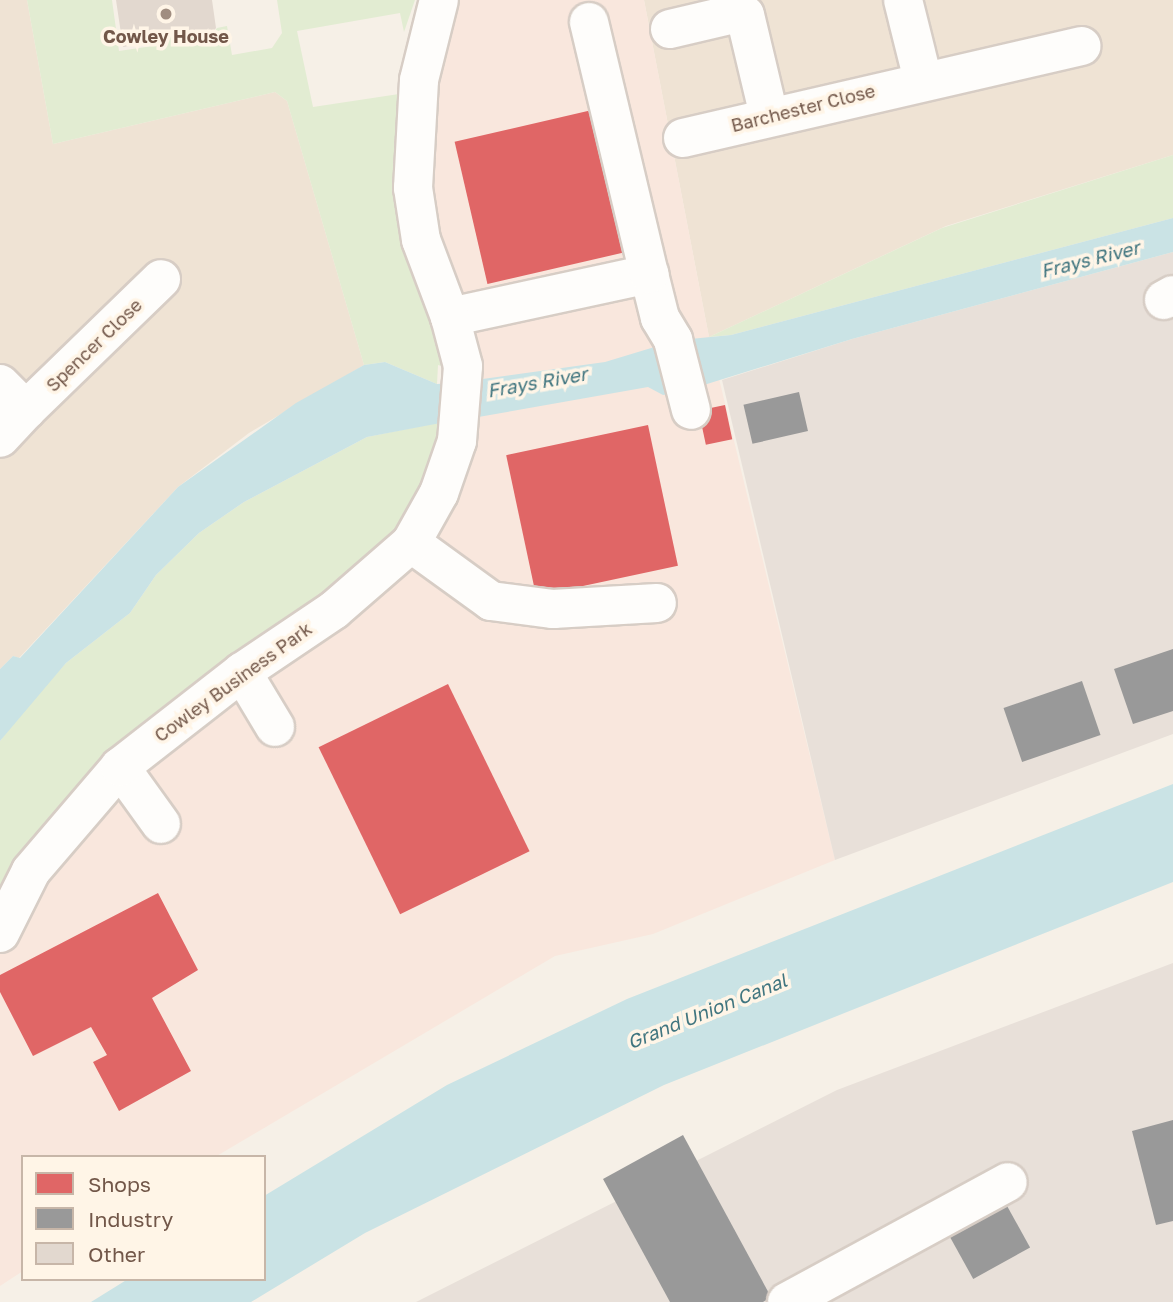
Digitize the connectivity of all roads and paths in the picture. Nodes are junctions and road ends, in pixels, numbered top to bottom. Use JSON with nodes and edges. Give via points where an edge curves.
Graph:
{"nodes":[{"id":1,"x":439,"y":0,"type":"edge"},
{"id":2,"x":903,"y":0,"type":"edge"},
{"id":3,"x":589,"y":22,"type":"dead end"},
{"id":4,"x":670,"y":29,"type":"dead end"},
{"id":5,"x":1082,"y":46,"type":"dead end"},
{"id":6,"x":923,"y":80,"type":"junction"},
{"id":7,"x":769,"y":116,"type":"junction"},
{"id":8,"x":683,"y":138,"type":"dead end"},
{"id":9,"x":166,"y":273,"type":"dead end"},
{"id":10,"x":649,"y":274,"type":"junction"},
{"id":11,"x":450,"y":317,"type":"junction"},
{"id":12,"x":13,"y":397,"type":"edge"},
{"id":13,"x":691,"y":410,"type":"dead end"},
{"id":14,"x":0,"y":438,"type":"edge"},
{"id":15,"x":411,"y":543,"type":"junction"},
{"id":16,"x":657,"y":603,"type":"dead end"},
{"id":17,"x":242,"y":672,"type":"junction"},
{"id":18,"x":275,"y":727,"type":"dead end"},
{"id":19,"x":120,"y":768,"type":"junction"},
{"id":20,"x":161,"y":824,"type":"dead end"},
{"id":21,"x":0,"y":933,"type":"edge"},
{"id":22,"x":1008,"y":1182,"type":"dead end"},
{"id":23,"x":787,"y":1302,"type":"edge"}],
"edges":[{"from":1,"to":11,"type":"street","via":[[410,52],[413,188],[421,240]]},
{"from":2,"to":6,"type":"street"},
{"from":3,"to":10,"type":"street"},
{"from":4,"to":7,"type":"street","via":[[745,15]]},
{"from":5,"to":6,"type":"street","name":"Barchester Close"},
{"from":6,"to":7,"type":"street","name":"Barchester Close"},
{"from":7,"to":8,"type":"street","name":"Barchester Close"},
{"from":9,"to":12,"type":"street","name":"Spencer Close"},
{"from":10,"to":11,"type":"street"},
{"from":10,"to":13,"type":"street"},
{"from":11,"to":15,"type":"street","name":"Cowley Business Park","via":[[463,366],[459,432],[439,493]]},
{"from":12,"to":14,"type":"street","name":"Spencer Close"},
{"from":15,"to":16,"type":"street","via":[[491,601],[553,609]]},
{"from":15,"to":17,"type":"street","name":"Cowley Business Park","via":[[334,610]]},
{"from":17,"to":18,"type":"street"},
{"from":17,"to":19,"type":"street","name":"Cowley Business Park"},
{"from":19,"to":20,"type":"street"},
{"from":19,"to":21,"type":"street","name":"Cowley Business Park","via":[[31,871]]},
{"from":22,"to":23,"type":"street"}]}
